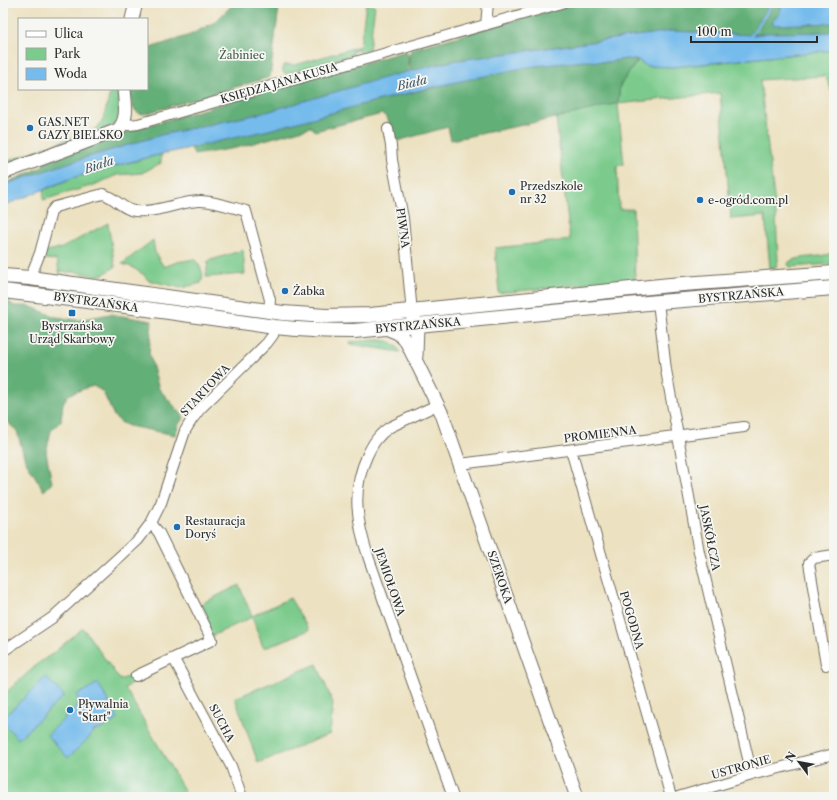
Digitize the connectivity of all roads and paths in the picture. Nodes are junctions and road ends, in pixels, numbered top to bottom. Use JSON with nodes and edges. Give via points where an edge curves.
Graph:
{"nodes":[{"id":1,"x":136,"y":3,"type":"edge"},
{"id":2,"x":488,"y":3,"type":"edge"},
{"id":3,"x":562,"y":3,"type":"edge"},
{"id":4,"x":132,"y":18,"type":"edge"},
{"id":5,"x":486,"y":25,"type":"junction"},
{"id":6,"x":124,"y":90,"type":"edge"},
{"id":7,"x":123,"y":124,"type":"junction"},
{"id":8,"x":388,"y":129,"type":"dead end"},
{"id":9,"x":3,"y":173,"type":"edge"},
{"id":10,"x":834,"y":273,"type":"edge"},
{"id":11,"x":3,"y":276,"type":"edge"},
{"id":12,"x":30,"y":278,"type":"junction"},
{"id":13,"x":834,"y":288,"type":"edge"},
{"id":14,"x":3,"y":291,"type":"edge"},
{"id":15,"x":591,"y":293,"type":"junction"},
{"id":16,"x":658,"y":302,"type":"junction"},
{"id":17,"x":590,"y":308,"type":"junction"},
{"id":18,"x":410,"y":310,"type":"junction"},
{"id":19,"x":269,"y":311,"type":"junction"},
{"id":20,"x":411,"y":326,"type":"junction"},
{"id":21,"x":275,"y":327,"type":"junction"},
{"id":22,"x":386,"y":328,"type":"junction"},
{"id":23,"x":406,"y":341,"type":"junction"},
{"id":24,"x":416,"y":360,"type":"junction"},
{"id":25,"x":437,"y":405,"type":"junction"},
{"id":26,"x":744,"y":427,"type":"dead end"},
{"id":27,"x":679,"y":436,"type":"junction"},
{"id":28,"x":571,"y":450,"type":"junction"},
{"id":29,"x":460,"y":464,"type":"junction"},
{"id":30,"x":150,"y":523,"type":"junction"},
{"id":31,"x":834,"y":555,"type":"edge"},
{"id":32,"x":3,"y":651,"type":"edge"},
{"id":33,"x":176,"y":663,"type":"dead end"},
{"id":34,"x":826,"y":665,"type":"dead end"},
{"id":35,"x":136,"y":676,"type":"dead end"},
{"id":36,"x":834,"y":754,"type":"edge"},
{"id":37,"x":752,"y":775,"type":"junction"},
{"id":38,"x":242,"y":797,"type":"edge"},
{"id":39,"x":453,"y":797,"type":"edge"},
{"id":40,"x":577,"y":797,"type":"edge"},
{"id":41,"x":671,"y":797,"type":"edge"},
{"id":42,"x":678,"y":797,"type":"edge"}],
"edges":[{"from":1,"to":4,"type":"street"},
{"from":2,"to":5,"type":"street"},
{"from":3,"to":5,"type":"street","name":"KSIĘDZA JANA KUSIA"},
{"from":5,"to":7,"type":"street","name":"KSIĘDZA JANA KUSIA","via":[[138,124]]},
{"from":6,"to":7,"type":"street","via":[[126,116]]},
{"from":7,"to":9,"type":"street","via":[[115,132]]},
{"from":8,"to":18,"type":"street","name":"PIWNA","via":[[403,218]]},
{"from":10,"to":15,"type":"main road","name":"BYSTRZAŃSKA"},
{"from":11,"to":12,"type":"main road","name":"BYSTRZAŃSKA"},
{"from":12,"to":19,"type":"main road","name":"BYSTRZAŃSKA"},
{"from":12,"to":19,"type":"street","via":[[51,212],[57,206],[103,194],[134,211],[157,210],[204,201],[246,211],[270,300]]},
{"from":13,"to":16,"type":"main road","name":"BYSTRZAŃSKA"},
{"from":14,"to":21,"type":"main road","name":"BYSTRZAŃSKA"},
{"from":15,"to":17,"type":"main road"},
{"from":15,"to":18,"type":"main road","name":"BYSTRZAŃSKA"},
{"from":16,"to":17,"type":"main road","name":"BYSTRZAŃSKA"},
{"from":16,"to":27,"type":"street","name":"JASKÓŁCZA","via":[[666,370]]},
{"from":17,"to":20,"type":"main road","name":"BYSTRZAŃSKA"},
{"from":18,"to":19,"type":"main road","name":"BYSTRZAŃSKA","via":[[326,316]]},
{"from":18,"to":20,"type":"street","name":"PIWNA"},
{"from":20,"to":22,"type":"main road","name":"BYSTRZAŃSKA"},
{"from":20,"to":23,"type":"street","name":"SZEROKA"},
{"from":20,"to":24,"type":"street","name":"SZEROKA"},
{"from":21,"to":22,"type":"main road","name":"BYSTRZAŃSKA","via":[[315,331]]},
{"from":21,"to":30,"type":"street","name":"STARTOWA","via":[[268,343],[191,420],[185,431],[164,497]]},
{"from":22,"to":23,"type":"street","name":"SZEROKA","via":[[398,333]]},
{"from":23,"to":24,"type":"street","name":"SZEROKA"},
{"from":24,"to":25,"type":"street","name":"SZEROKA"},
{"from":25,"to":29,"type":"street","name":"SZEROKA"},
{"from":25,"to":39,"type":"street","name":"JEMIOŁOWA","via":[[383,432],[374,441],[359,479],[358,517],[366,553]]},
{"from":26,"to":27,"type":"street","name":"PROMIENNA"},
{"from":27,"to":28,"type":"street","name":"PROMIENNA"},
{"from":27,"to":37,"type":"street","name":"JASKÓŁCZA","via":[[699,552]]},
{"from":28,"to":29,"type":"street","name":"PROMIENNA"},
{"from":28,"to":41,"type":"street","name":"POGODNA"},
{"from":29,"to":40,"type":"street","name":"SZEROKA"},
{"from":30,"to":32,"type":"street","name":"STARTOWA","via":[[127,550],[62,610]]},
{"from":30,"to":35,"type":"street","via":[[159,532],[212,640]]},
{"from":31,"to":34,"type":"street","via":[[812,559],[809,563]]},
{"from":33,"to":38,"type":"street","name":"SUCHA","via":[[231,766]]},
{"from":36,"to":37,"type":"street","name":"USTRONIE"},
{"from":37,"to":42,"type":"street","name":"USTRONIE"}]}
